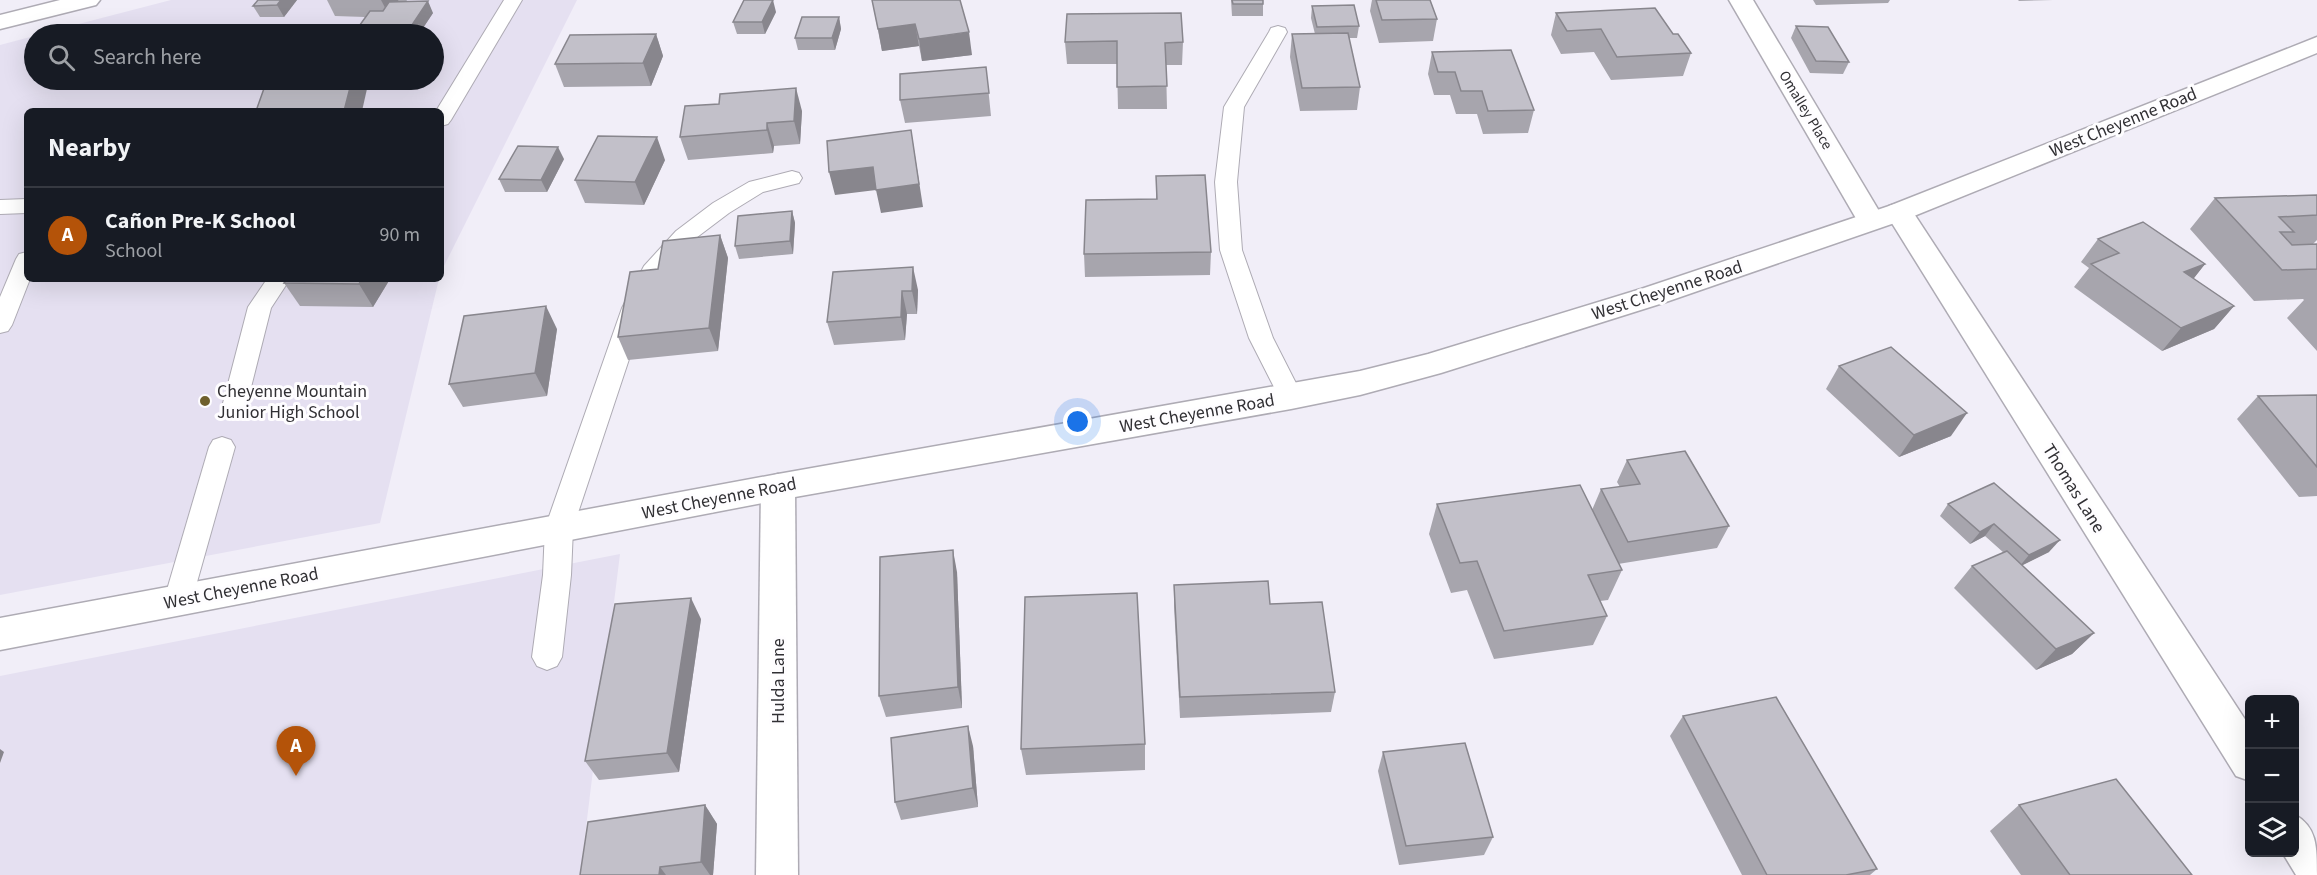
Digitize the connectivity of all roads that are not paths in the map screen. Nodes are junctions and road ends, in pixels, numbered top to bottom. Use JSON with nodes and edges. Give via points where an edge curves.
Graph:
{"nodes":[{"id":1,"x":88,"y":0,"type":"edge"},
{"id":2,"x":513,"y":0,"type":"edge"},
{"id":3,"x":1741,"y":0,"type":"edge"},
{"id":4,"x":0,"y":22,"type":"edge"},
{"id":5,"x":1278,"y":32,"type":"dead end"},
{"id":6,"x":2317,"y":44,"type":"edge"},
{"id":7,"x":444,"y":115,"type":"edge"},
{"id":8,"x":792,"y":178,"type":"dead end"},
{"id":9,"x":24,"y":206,"type":"edge"},
{"id":10,"x":0,"y":207,"type":"edge"},
{"id":11,"x":1885,"y":217,"type":"junction"},
{"id":12,"x":24,"y":266,"type":"edge"},
{"id":13,"x":277,"y":282,"type":"edge"},
{"id":14,"x":0,"y":325,"type":"edge"},
{"id":15,"x":1291,"y":397,"type":"junction"},
{"id":16,"x":234,"y":407,"type":"dead end"},
{"id":17,"x":222,"y":447,"type":"dead end"},
{"id":18,"x":778,"y":487,"type":"junction"},
{"id":19,"x":559,"y":528,"type":"junction"},
{"id":20,"x":178,"y":600,"type":"junction"},
{"id":21,"x":0,"y":633,"type":"edge"},
{"id":22,"x":547,"y":657,"type":"dead end"},
{"id":23,"x":2245,"y":756,"type":"edge"},
{"id":24,"x":2299,"y":840,"type":"edge"},
{"id":25,"x":2317,"y":869,"type":"edge"},
{"id":26,"x":777,"y":875,"type":"edge"}],
"edges":[{"from":1,"to":4,"type":"main road"},
{"from":2,"to":7,"type":"lane"},
{"from":3,"to":11,"type":"main road","name":"Omalley Place"},
{"from":5,"to":15,"type":"lane","via":[[1234,107],[1226,182],[1231,250],[1261,338]]},
{"from":6,"to":11,"type":"main road","name":"West Cheyenne Road"},
{"from":8,"to":19,"type":"lane","via":[[756,187],[721,208],[684,236],[654,266],[634,308]]},
{"from":9,"to":10,"type":"lane"},
{"from":11,"to":15,"type":"main road","name":"West Cheyenne Road","via":[[1652,296],[1430,365]]},
{"from":11,"to":23,"type":"main road","name":"Thomas Lane"},
{"from":12,"to":14,"type":"lane"},
{"from":13,"to":16,"type":"lane","via":[[260,307]]},
{"from":15,"to":18,"type":"main road","name":"West Cheyenne Road"},
{"from":17,"to":20,"type":"lane"},
{"from":18,"to":19,"type":"main road","name":"West Cheyenne Road"},
{"from":18,"to":26,"type":"main road","name":"Hulda Lane"},
{"from":19,"to":20,"type":"main road","name":"West Cheyenne Road"},
{"from":19,"to":22,"type":"lane"},
{"from":20,"to":21,"type":"main road","name":"West Cheyenne Road"},
{"from":24,"to":25,"type":"main road"}]}
